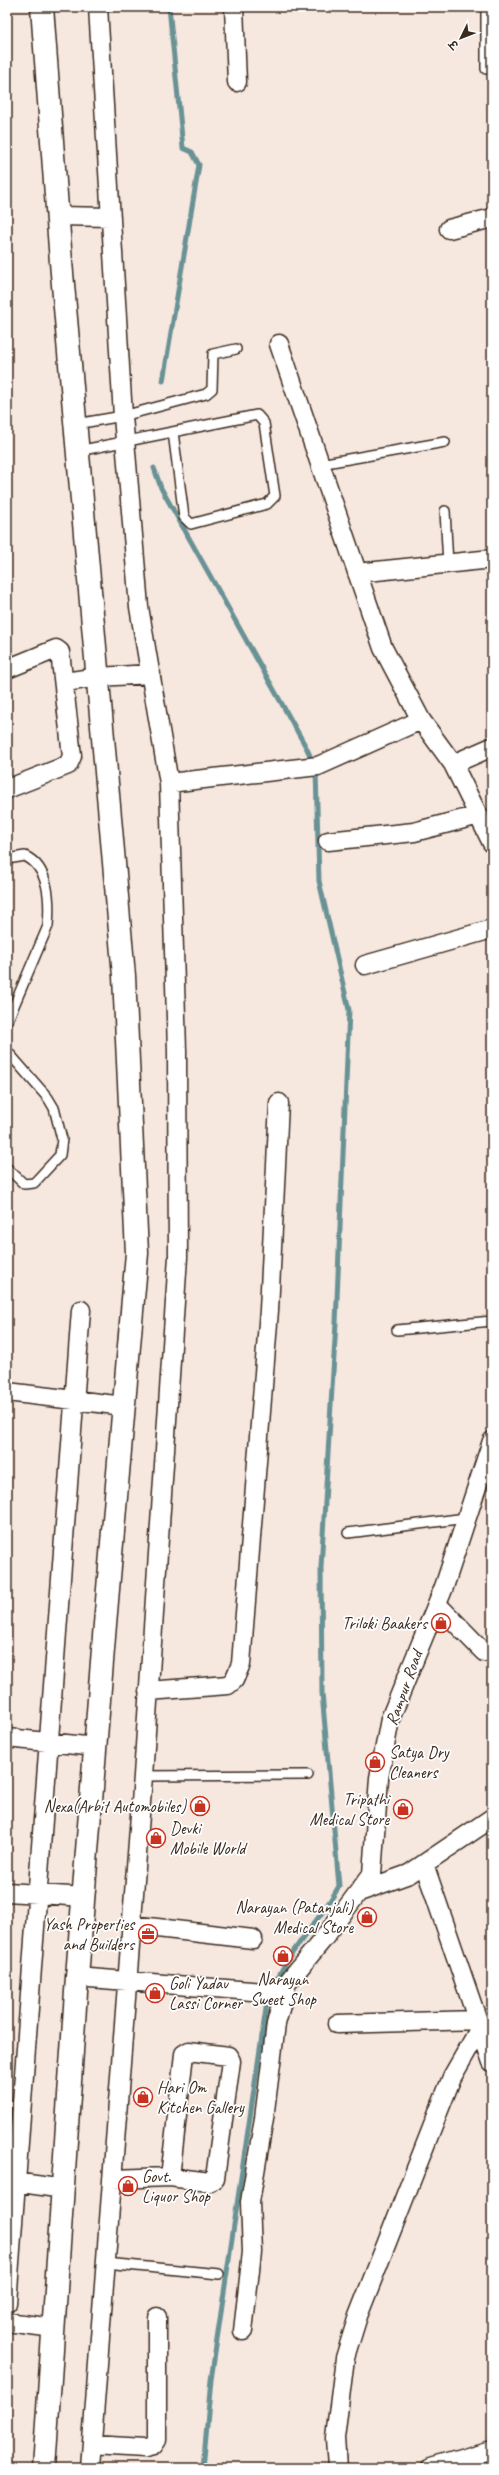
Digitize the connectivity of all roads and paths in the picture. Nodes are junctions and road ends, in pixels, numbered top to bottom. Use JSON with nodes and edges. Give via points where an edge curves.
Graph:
{"nodes":[{"id":1,"x":42,"y":7,"type":"edge"},
{"id":2,"x":98,"y":7,"type":"edge"},
{"id":3,"x":234,"y":7,"type":"edge"},
{"id":4,"x":486,"y":7,"type":"edge"},
{"id":5,"x":486,"y":69,"type":"dead end"},
{"id":6,"x":238,"y":82,"type":"dead end"},
{"id":7,"x":58,"y":216,"type":"junction"},
{"id":8,"x":111,"y":217,"type":"junction"},
{"id":9,"x":492,"y":218,"type":"edge"},
{"id":10,"x":449,"y":229,"type":"dead end"},
{"id":11,"x":279,"y":344,"type":"dead end"},
{"id":12,"x":236,"y":350,"type":"dead end"},
{"id":13,"x":123,"y":416,"type":"junction"},
{"id":14,"x":76,"y":424,"type":"junction"},
{"id":15,"x":174,"y":432,"type":"junction"},
{"id":16,"x":125,"y":442,"type":"junction"},
{"id":17,"x":445,"y":442,"type":"dead end"},
{"id":18,"x":78,"y":451,"type":"junction"},
{"id":19,"x":320,"y":464,"type":"junction"},
{"id":20,"x":445,"y":511,"type":"dead end"},
{"id":21,"x":492,"y":559,"type":"edge"},
{"id":22,"x":448,"y":564,"type":"junction"},
{"id":23,"x":357,"y":573,"type":"junction"},
{"id":24,"x":7,"y":669,"type":"edge"},
{"id":25,"x":151,"y":674,"type":"junction"},
{"id":26,"x":98,"y":677,"type":"junction"},
{"id":27,"x":64,"y":682,"type":"junction"},
{"id":28,"x":421,"y":720,"type":"junction"},
{"id":29,"x":492,"y":747,"type":"edge"},
{"id":30,"x":454,"y":764,"type":"junction"},
{"id":31,"x":169,"y":783,"type":"junction"},
{"id":32,"x":7,"y":789,"type":"edge"},
{"id":33,"x":478,"y":815,"type":"junction"},
{"id":34,"x":328,"y":841,"type":"dead end"},
{"id":35,"x":492,"y":843,"type":"edge"},
{"id":36,"x":7,"y":858,"type":"edge"},
{"id":37,"x":492,"y":930,"type":"edge"},
{"id":38,"x":365,"y":964,"type":"dead end"},
{"id":39,"x":7,"y":1022,"type":"edge"},
{"id":40,"x":7,"y":1051,"type":"edge"},
{"id":41,"x":279,"y":1103,"type":"dead end"},
{"id":42,"x":7,"y":1168,"type":"edge"},
{"id":43,"x":81,"y":1310,"type":"dead end"},
{"id":44,"x":492,"y":1321,"type":"edge"},
{"id":45,"x":397,"y":1330,"type":"dead end"},
{"id":46,"x":7,"y":1392,"type":"edge"},
{"id":47,"x":74,"y":1400,"type":"junction"},
{"id":48,"x":124,"y":1406,"type":"junction"},
{"id":49,"x":492,"y":1441,"type":"edge"},
{"id":50,"x":466,"y":1518,"type":"junction"},
{"id":51,"x":348,"y":1533,"type":"dead end"},
{"id":52,"x":437,"y":1604,"type":"junction"},
{"id":53,"x":489,"y":1655,"type":"edge"},
{"id":54,"x":148,"y":1691,"type":"junction"},
{"id":55,"x":7,"y":1738,"type":"edge"},
{"id":56,"x":49,"y":1742,"type":"junction"},
{"id":57,"x":96,"y":1747,"type":"junction"},
{"id":58,"x":308,"y":1775,"type":"dead end"},
{"id":59,"x":144,"y":1776,"type":"junction"},
{"id":60,"x":492,"y":1818,"type":"edge"},
{"id":61,"x":424,"y":1864,"type":"junction"},
{"id":62,"x":7,"y":1892,"type":"edge"},
{"id":63,"x":359,"y":1892,"type":"junction"},
{"id":64,"x":37,"y":1894,"type":"junction"},
{"id":65,"x":85,"y":1898,"type":"junction"},
{"id":66,"x":132,"y":1925,"type":"junction"},
{"id":67,"x":253,"y":1939,"type":"dead end"},
{"id":68,"x":77,"y":1977,"type":"junction"},
{"id":69,"x":127,"y":1981,"type":"junction"},
{"id":70,"x":284,"y":1985,"type":"junction"},
{"id":71,"x":337,"y":2024,"type":"dead end"},
{"id":72,"x":479,"y":2024,"type":"junction"},
{"id":73,"x":492,"y":2062,"type":"edge"},
{"id":74,"x":170,"y":2177,"type":"junction"},
{"id":75,"x":112,"y":2179,"type":"junction"},
{"id":76,"x":11,"y":2182,"type":"edge"},
{"id":77,"x":64,"y":2189,"type":"junction"},
{"id":78,"x":106,"y":2263,"type":"junction"},
{"id":79,"x":219,"y":2274,"type":"dead end"},
{"id":80,"x":7,"y":2303,"type":"edge"},
{"id":81,"x":157,"y":2316,"type":"dead end"},
{"id":82,"x":7,"y":2322,"type":"edge"},
{"id":83,"x":54,"y":2328,"type":"junction"},
{"id":84,"x":243,"y":2331,"type":"dead end"},
{"id":85,"x":92,"y":2445,"type":"junction"},
{"id":86,"x":492,"y":2450,"type":"edge"},
{"id":87,"x":451,"y":2465,"type":"edge"},
{"id":88,"x":44,"y":2468,"type":"edge"},
{"id":89,"x":90,"y":2468,"type":"edge"},
{"id":90,"x":337,"y":2468,"type":"edge"},
{"id":91,"x":430,"y":2468,"type":"edge"}],
"edges":[{"from":1,"to":7,"type":"main road"},
{"from":2,"to":8,"type":"street"},
{"from":3,"to":6,"type":"street"},
{"from":4,"to":5,"type":"lane"},
{"from":7,"to":8,"type":"street"},
{"from":7,"to":14,"type":"main road"},
{"from":8,"to":13,"type":"street"},
{"from":9,"to":10,"type":"street"},
{"from":11,"to":19,"type":"street"},
{"from":12,"to":13,"type":"lane","via":[[213,354],[212,389],[206,394]]},
{"from":13,"to":14,"type":"lane"},
{"from":13,"to":16,"type":"street"},
{"from":14,"to":18,"type":"main road"},
{"from":15,"to":15,"type":"lane","via":[[257,415],[261,418],[275,496],[267,504],[191,524],[184,517]]},
{"from":15,"to":16,"type":"lane"},
{"from":16,"to":18,"type":"lane"},
{"from":16,"to":25,"type":"street","via":[[139,607]]},
{"from":17,"to":19,"type":"lane"},
{"from":18,"to":26,"type":"main road"},
{"from":19,"to":23,"type":"street"},
{"from":20,"to":22,"type":"lane"},
{"from":21,"to":22,"type":"street"},
{"from":22,"to":23,"type":"street"},
{"from":23,"to":28,"type":"street","via":[[383,648]]},
{"from":24,"to":27,"type":"street","via":[[56,650],[62,656]]},
{"from":25,"to":26,"type":"street"},
{"from":25,"to":31,"type":"street"},
{"from":26,"to":27,"type":"street"},
{"from":26,"to":48,"type":"main road","via":[[124,976],[137,1253]]},
{"from":27,"to":32,"type":"street","via":[[72,761],[68,765]]},
{"from":28,"to":30,"type":"street"},
{"from":28,"to":31,"type":"street","via":[[311,767]]},
{"from":29,"to":30,"type":"street"},
{"from":30,"to":33,"type":"street"},
{"from":31,"to":54,"type":"street","via":[[178,1051],[178,1257]]},
{"from":33,"to":34,"type":"street","via":[[414,832]]},
{"from":33,"to":35,"type":"street"},
{"from":36,"to":39,"type":"lane","via":[[25,856],[40,867],[45,878],[49,911],[48,926]]},
{"from":37,"to":38,"type":"street"},
{"from":40,"to":42,"type":"lane","via":[[48,1098],[54,1108],[62,1139],[60,1154],[34,1184],[24,1184]]},
{"from":41,"to":54,"type":"street","via":[[269,1310],[240,1664],[234,1680],[228,1685]]},
{"from":43,"to":47,"type":"street"},
{"from":44,"to":45,"type":"lane"},
{"from":46,"to":47,"type":"street"},
{"from":47,"to":48,"type":"street"},
{"from":47,"to":56,"type":"street"},
{"from":48,"to":57,"type":"main road"},
{"from":49,"to":50,"type":"street","name":"Rampur Road"},
{"from":50,"to":51,"type":"lane"},
{"from":50,"to":52,"type":"street","name":"Rampur Road"},
{"from":52,"to":53,"type":"street"},
{"from":52,"to":63,"type":"street","name":"Rampur Road","via":[[390,1719],[379,1778],[372,1874]]},
{"from":54,"to":59,"type":"street"},
{"from":55,"to":56,"type":"street"},
{"from":56,"to":57,"type":"street"},
{"from":56,"to":64,"type":"street"},
{"from":57,"to":65,"type":"main road"},
{"from":58,"to":59,"type":"lane"},
{"from":59,"to":66,"type":"street"},
{"from":60,"to":61,"type":"street"},
{"from":61,"to":63,"type":"street","via":[[409,1874]]},
{"from":61,"to":72,"type":"street"},
{"from":62,"to":64,"type":"street"},
{"from":63,"to":70,"type":"street","name":"Rampur Road"},
{"from":64,"to":65,"type":"street"},
{"from":64,"to":76,"type":"street"},
{"from":65,"to":68,"type":"main road"},
{"from":66,"to":67,"type":"street"},
{"from":66,"to":69,"type":"street"},
{"from":68,"to":69,"type":"street"},
{"from":68,"to":77,"type":"main road"},
{"from":69,"to":70,"type":"street","via":[[263,1992]]},
{"from":69,"to":75,"type":"street"},
{"from":70,"to":84,"type":"street","via":[[250,2202],[252,2252]]},
{"from":71,"to":72,"type":"street"},
{"from":72,"to":73,"type":"street"},
{"from":72,"to":90,"type":"street","via":[[449,2084],[358,2316],[345,2358],[335,2438]]},
{"from":74,"to":74,"type":"street","via":[[210,2182],[217,2175],[231,2061],[228,2056],[189,2051],[184,2054]]},
{"from":74,"to":75,"type":"street"},
{"from":75,"to":78,"type":"street"},
{"from":76,"to":77,"type":"street"},
{"from":76,"to":80,"type":"street"},
{"from":77,"to":83,"type":"main road"},
{"from":78,"to":79,"type":"lane"},
{"from":78,"to":85,"type":"street"},
{"from":81,"to":85,"type":"street","via":[[156,2440],[153,2446],[145,2448]]},
{"from":82,"to":83,"type":"street"},
{"from":83,"to":88,"type":"main road"},
{"from":85,"to":89,"type":"street"},
{"from":86,"to":87,"type":"street"},
{"from":87,"to":91,"type":"street"}]}
